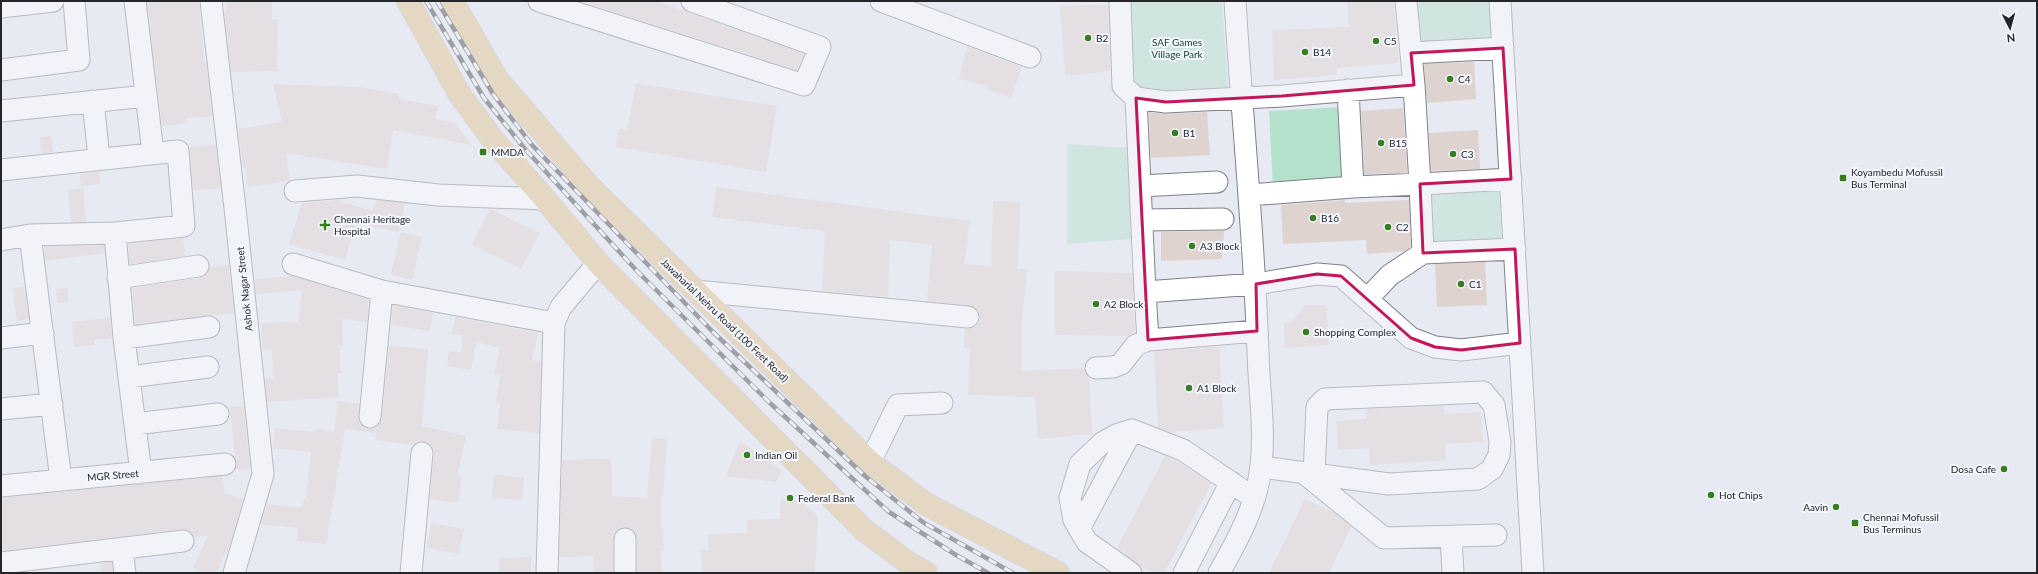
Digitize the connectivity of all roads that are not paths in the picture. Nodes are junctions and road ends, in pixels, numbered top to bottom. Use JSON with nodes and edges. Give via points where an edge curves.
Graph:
{"nodes":[{"id":1,"x":53,"y":1,"type":"edge"},
{"id":2,"x":74,"y":1,"type":"edge"},
{"id":3,"x":134,"y":1,"type":"edge"},
{"id":4,"x":211,"y":1,"type":"edge"},
{"id":5,"x":408,"y":1,"type":"edge"},
{"id":6,"x":452,"y":1,"type":"edge"},
{"id":7,"x":539,"y":1,"type":"edge"},
{"id":8,"x":692,"y":1,"type":"edge"},
{"id":9,"x":882,"y":1,"type":"edge"},
{"id":10,"x":1120,"y":1,"type":"edge"},
{"id":11,"x":1235,"y":1,"type":"edge"},
{"id":12,"x":1406,"y":1,"type":"edge"},
{"id":13,"x":1500,"y":1,"type":"edge"},
{"id":14,"x":907,"y":6,"type":"edge"},
{"id":15,"x":1,"y":7,"type":"edge"},
{"id":16,"x":1502,"y":48,"type":"junction"},
{"id":17,"x":1411,"y":53,"type":"junction"},
{"id":18,"x":1030,"y":57,"type":"dead end"},
{"id":19,"x":1,"y":70,"type":"edge"},
{"id":20,"x":1414,"y":85,"type":"junction"},
{"id":21,"x":1348,"y":90,"type":"junction"},
{"id":22,"x":146,"y":96,"type":"junction"},
{"id":23,"x":1136,"y":98,"type":"junction"},
{"id":24,"x":1241,"y":98,"type":"junction"},
{"id":25,"x":93,"y":101,"type":"junction"},
{"id":26,"x":1,"y":111,"type":"edge"},
{"id":27,"x":153,"y":153,"type":"junction"},
{"id":28,"x":99,"y":158,"type":"junction"},
{"id":29,"x":1,"y":170,"type":"edge"},
{"id":30,"x":1511,"y":179,"type":"junction"},
{"id":31,"x":1217,"y":182,"type":"dead end"},
{"id":32,"x":1420,"y":184,"type":"junction"},
{"id":33,"x":1140,"y":186,"type":"junction"},
{"id":34,"x":1353,"y":187,"type":"junction"},
{"id":35,"x":295,"y":191,"type":"dead end"},
{"id":36,"x":1249,"y":195,"type":"junction"},
{"id":37,"x":546,"y":199,"type":"junction"},
{"id":38,"x":1223,"y":219,"type":"dead end"},
{"id":39,"x":1142,"y":220,"type":"junction"},
{"id":40,"x":115,"y":233,"type":"junction"},
{"id":41,"x":30,"y":236,"type":"junction"},
{"id":42,"x":1,"y":240,"type":"edge"},
{"id":43,"x":1515,"y":249,"type":"junction"},
{"id":44,"x":1424,"y":253,"type":"junction"},
{"id":45,"x":598,"y":263,"type":"junction"},
{"id":46,"x":293,"y":264,"type":"dead end"},
{"id":47,"x":198,"y":266,"type":"dead end"},
{"id":48,"x":118,"y":278,"type":"junction"},
{"id":49,"x":1256,"y":284,"type":"junction"},
{"id":50,"x":382,"y":291,"type":"junction"},
{"id":51,"x":696,"y":291,"type":"junction"},
{"id":52,"x":1145,"y":292,"type":"junction"},
{"id":53,"x":1367,"y":299,"type":"junction"},
{"id":54,"x":968,"y":317,"type":"dead end"},
{"id":55,"x":554,"y":323,"type":"junction"},
{"id":56,"x":209,"y":327,"type":"dead end"},
{"id":57,"x":1257,"y":331,"type":"junction"},
{"id":58,"x":43,"y":333,"type":"junction"},
{"id":59,"x":1,"y":338,"type":"edge"},
{"id":60,"x":124,"y":338,"type":"junction"},
{"id":61,"x":1148,"y":340,"type":"junction"},
{"id":62,"x":1520,"y":343,"type":"junction"},
{"id":63,"x":208,"y":367,"type":"dead end"},
{"id":64,"x":1096,"y":368,"type":"dead end"},
{"id":65,"x":129,"y":376,"type":"junction"},
{"id":66,"x":942,"y":403,"type":"dead end"},
{"id":67,"x":52,"y":404,"type":"junction"},
{"id":68,"x":1,"y":409,"type":"edge"},
{"id":69,"x":218,"y":414,"type":"dead end"},
{"id":70,"x":370,"y":417,"type":"dead end"},
{"id":71,"x":134,"y":424,"type":"junction"},
{"id":72,"x":1132,"y":430,"type":"junction"},
{"id":73,"x":422,"y":453,"type":"dead end"},
{"id":74,"x":870,"y":462,"type":"junction"},
{"id":75,"x":225,"y":464,"type":"dead end"},
{"id":76,"x":1261,"y":467,"type":"junction"},
{"id":77,"x":141,"y":472,"type":"junction"},
{"id":78,"x":1309,"y":473,"type":"junction"},
{"id":79,"x":61,"y":480,"type":"junction"},
{"id":80,"x":1231,"y":482,"type":"junction"},
{"id":81,"x":1,"y":486,"type":"edge"},
{"id":82,"x":1254,"y":498,"type":"junction"},
{"id":83,"x":1079,"y":529,"type":"junction"},
{"id":84,"x":1496,"y":535,"type":"dead end"},
{"id":85,"x":1451,"y":537,"type":"junction"},
{"id":86,"x":625,"y":539,"type":"dead end"},
{"id":87,"x":183,"y":541,"type":"dead end"},
{"id":88,"x":122,"y":549,"type":"junction"},
{"id":89,"x":1,"y":564,"type":"edge"},
{"id":90,"x":906,"y":568,"type":"edge"},
{"id":91,"x":125,"y":573,"type":"edge"},
{"id":92,"x":234,"y":573,"type":"edge"},
{"id":93,"x":411,"y":573,"type":"edge"},
{"id":94,"x":547,"y":573,"type":"edge"},
{"id":95,"x":624,"y":573,"type":"edge"},
{"id":96,"x":926,"y":573,"type":"edge"},
{"id":97,"x":1058,"y":573,"type":"edge"},
{"id":98,"x":1131,"y":573,"type":"edge"},
{"id":99,"x":1184,"y":573,"type":"edge"},
{"id":100,"x":1219,"y":573,"type":"edge"},
{"id":101,"x":1453,"y":573,"type":"edge"},
{"id":102,"x":1533,"y":573,"type":"edge"}],
"edges":[{"from":1,"to":15,"type":"street"},
{"from":2,"to":19,"type":"street","via":[[79,60]]},
{"from":3,"to":22,"type":"street"},
{"from":4,"to":92,"type":"street","name":"Ashok Nagar Street","via":[[263,474]]},
{"from":5,"to":37,"type":"main road","via":[[460,95],[494,141]]},
{"from":6,"to":51,"type":"main road","name":"Jawaharlal Nehru Road (100 Feet Road)","via":[[497,79],[588,185]]},
{"from":7,"to":8,"type":"street","via":[[804,85],[820,46]]},
{"from":9,"to":14,"type":"street"},
{"from":10,"to":23,"type":"street","via":[[1123,86]]},
{"from":11,"to":24,"type":"street"},
{"from":12,"to":17,"type":"street"},
{"from":13,"to":16,"type":"street"},
{"from":14,"to":18,"type":"street"},
{"from":16,"to":17,"type":"street"},
{"from":16,"to":30,"type":"street"},
{"from":17,"to":20,"type":"street"},
{"from":20,"to":21,"type":"street"},
{"from":20,"to":32,"type":"street"},
{"from":21,"to":24,"type":"street"},
{"from":21,"to":34,"type":"street"},
{"from":22,"to":25,"type":"street"},
{"from":22,"to":27,"type":"street"},
{"from":23,"to":24,"type":"street","via":[[1166,102]]},
{"from":23,"to":33,"type":"street"},
{"from":24,"to":36,"type":"street"},
{"from":25,"to":26,"type":"street"},
{"from":25,"to":28,"type":"street"},
{"from":27,"to":28,"type":"street"},
{"from":27,"to":40,"type":"street","via":[[178,151],[184,226]]},
{"from":28,"to":29,"type":"street"},
{"from":30,"to":32,"type":"street"},
{"from":30,"to":43,"type":"street"},
{"from":31,"to":33,"type":"street"},
{"from":32,"to":34,"type":"street"},
{"from":32,"to":44,"type":"street"},
{"from":33,"to":39,"type":"street"},
{"from":34,"to":36,"type":"street"},
{"from":35,"to":37,"type":"street","via":[[357,186],[438,195]]},
{"from":36,"to":49,"type":"street"},
{"from":37,"to":45,"type":"main road"},
{"from":38,"to":39,"type":"street"},
{"from":39,"to":52,"type":"street"},
{"from":40,"to":41,"type":"street"},
{"from":40,"to":48,"type":"street"},
{"from":41,"to":42,"type":"street"},
{"from":41,"to":58,"type":"street"},
{"from":43,"to":44,"type":"street"},
{"from":43,"to":62,"type":"street"},
{"from":44,"to":53,"type":"street","via":[[1390,275]]},
{"from":45,"to":55,"type":"street","via":[[561,307]]},
{"from":45,"to":90,"type":"main road","via":[[864,530]]},
{"from":46,"to":50,"type":"street"},
{"from":47,"to":48,"type":"street"},
{"from":48,"to":60,"type":"street"},
{"from":49,"to":52,"type":"street"},
{"from":49,"to":53,"type":"street","via":[[1316,274],[1341,276]]},
{"from":49,"to":57,"type":"street"},
{"from":50,"to":55,"type":"street"},
{"from":50,"to":70,"type":"street"},
{"from":51,"to":54,"type":"street"},
{"from":51,"to":74,"type":"main road","name":"Jawaharlal Nehru Road (100 Feet Road)"},
{"from":52,"to":61,"type":"street"},
{"from":53,"to":62,"type":"street","via":[[1411,338],[1434,347],[1461,350]]},
{"from":55,"to":94,"type":"street"},
{"from":56,"to":60,"type":"street"},
{"from":57,"to":61,"type":"street"},
{"from":57,"to":76,"type":"street","via":[[1263,431]]},
{"from":58,"to":59,"type":"street"},
{"from":58,"to":67,"type":"street"},
{"from":60,"to":65,"type":"street"},
{"from":61,"to":64,"type":"street","via":[[1136,345],[1121,364]]},
{"from":62,"to":102,"type":"street"},
{"from":63,"to":65,"type":"street"},
{"from":65,"to":71,"type":"street"},
{"from":66,"to":74,"type":"street","via":[[898,405]]},
{"from":67,"to":68,"type":"street"},
{"from":67,"to":79,"type":"street"},
{"from":69,"to":71,"type":"street"},
{"from":71,"to":77,"type":"street"},
{"from":72,"to":80,"type":"street","via":[[1183,450]]},
{"from":72,"to":83,"type":"street"},
{"from":72,"to":83,"type":"street","via":[[1102,443],[1080,464],[1070,498],[1074,520]]},
{"from":73,"to":93,"type":"street"},
{"from":74,"to":97,"type":"main road","name":"Jawaharlal Nehru Road (100 Feet Road)","via":[[926,504]]},
{"from":75,"to":77,"type":"street","name":"MGR Street"},
{"from":76,"to":78,"type":"street"},
{"from":76,"to":82,"type":"street"},
{"from":77,"to":79,"type":"street","name":"MGR Street"},
{"from":78,"to":78,"type":"street","via":[[1389,484],[1478,479],[1492,469],[1499,455],[1500,442],[1494,405],[1483,392],[1325,399],[1317,406]]},
{"from":78,"to":85,"type":"street","via":[[1384,538]]},
{"from":79,"to":81,"type":"street","name":"MGR Street"},
{"from":80,"to":82,"type":"street"},
{"from":80,"to":99,"type":"street"},
{"from":82,"to":100,"type":"street","via":[[1250,516]]},
{"from":83,"to":98,"type":"street","via":[[1087,542]]},
{"from":84,"to":85,"type":"street"},
{"from":85,"to":101,"type":"street"},
{"from":86,"to":95,"type":"street"},
{"from":87,"to":88,"type":"street"},
{"from":88,"to":89,"type":"street"},
{"from":88,"to":91,"type":"street"},
{"from":90,"to":96,"type":"main road"}]}
